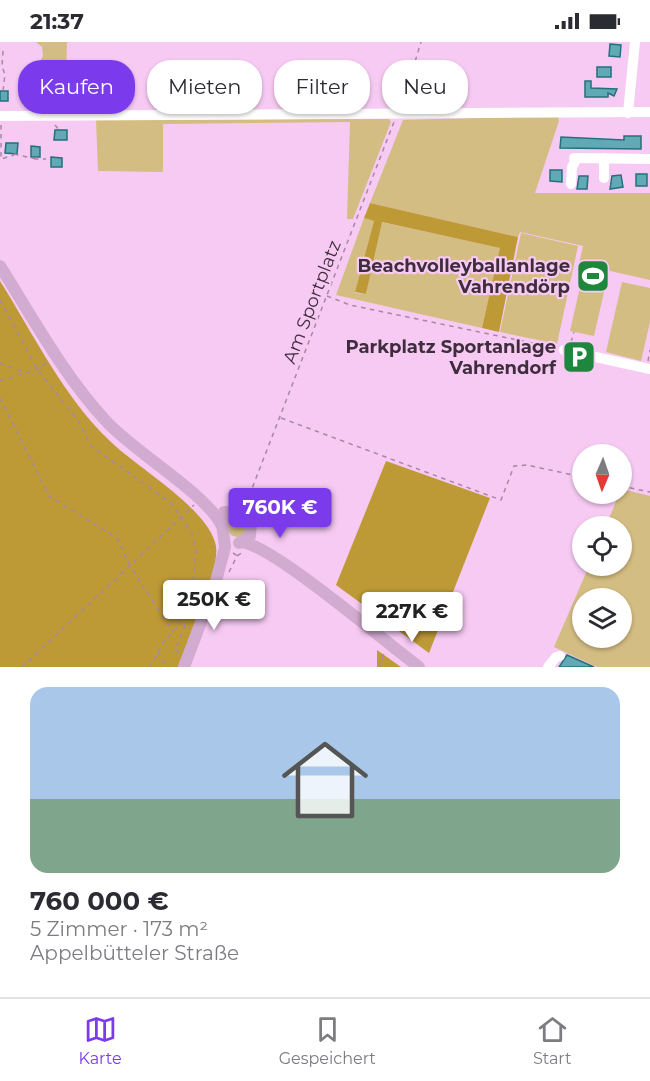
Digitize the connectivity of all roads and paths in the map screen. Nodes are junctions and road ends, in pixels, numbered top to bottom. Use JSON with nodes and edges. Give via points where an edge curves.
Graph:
{"nodes":[{"id":1,"x":421,"y":42,"type":"edge"},
{"id":2,"x":635,"y":42,"type":"edge"},
{"id":3,"x":3,"y":51,"type":"dead end"},
{"id":4,"x":415,"y":60,"type":"edge"},
{"id":5,"x":3,"y":91,"type":"dead end"},
{"id":6,"x":382,"y":112,"type":"edge"},
{"id":7,"x":468,"y":112,"type":"edge"},
{"id":8,"x":650,"y":112,"type":"edge"},
{"id":9,"x":628,"y":113,"type":"junction"},
{"id":10,"x":398,"y":114,"type":"edge"},
{"id":11,"x":0,"y":116,"type":"edge"},
{"id":12,"x":604,"y":158,"type":"junction"},
{"id":13,"x":46,"y":159,"type":"dead end"},
{"id":14,"x":650,"y":159,"type":"edge"},
{"id":15,"x":604,"y":178,"type":"dead end"},
{"id":16,"x":571,"y":184,"type":"dead end"},
{"id":17,"x":0,"y":266,"type":"edge"},
{"id":18,"x":326,"y":295,"type":"junction"},
{"id":19,"x":0,"y":300,"type":"edge"},
{"id":20,"x":574,"y":332,"type":"dead end"},
{"id":21,"x":567,"y":350,"type":"junction"},
{"id":22,"x":650,"y":350,"type":"edge"},
{"id":23,"x":57,"y":355,"type":"junction"},
{"id":24,"x":0,"y":363,"type":"edge"},
{"id":25,"x":648,"y":368,"type":"edge"},
{"id":26,"x":37,"y":369,"type":"junction"},
{"id":27,"x":25,"y":373,"type":"junction"},
{"id":28,"x":0,"y":381,"type":"edge"},
{"id":29,"x":0,"y":398,"type":"edge"},
{"id":30,"x":280,"y":418,"type":"junction"},
{"id":31,"x":572,"y":475,"type":"edge"},
{"id":32,"x":632,"y":488,"type":"edge"},
{"id":33,"x":650,"y":492,"type":"edge"},
{"id":34,"x":248,"y":499,"type":"dead end"},
{"id":35,"x":196,"y":502,"type":"junction"},
{"id":36,"x":232,"y":513,"type":"junction"},
{"id":37,"x":183,"y":518,"type":"junction"},
{"id":38,"x":252,"y":529,"type":"junction"},
{"id":39,"x":223,"y":532,"type":"junction"},
{"id":40,"x":240,"y":549,"type":"junction"},
{"id":41,"x":283,"y":563,"type":"junction"},
{"id":42,"x":130,"y":566,"type":"junction"},
{"id":43,"x":218,"y":587,"type":"junction"},
{"id":44,"x":237,"y":595,"type":"dead end"},
{"id":45,"x":180,"y":616,"type":"junction"},
{"id":46,"x":185,"y":625,"type":"junction"},
{"id":47,"x":173,"y":633,"type":"junction"},
{"id":48,"x":197,"y":634,"type":"junction"},
{"id":49,"x":387,"y":643,"type":"junction"},
{"id":50,"x":158,"y":652,"type":"junction"},
{"id":51,"x":560,"y":657,"type":"dead end"},
{"id":52,"x":186,"y":663,"type":"edge"},
{"id":53,"x":22,"y":667,"type":"edge"},
{"id":54,"x":150,"y":667,"type":"edge"},
{"id":55,"x":167,"y":667,"type":"edge"},
{"id":56,"x":379,"y":667,"type":"edge"},
{"id":57,"x":419,"y":667,"type":"edge"},
{"id":58,"x":549,"y":667,"type":"edge"}],
"edges":[{"from":1,"to":4,"type":"path","name":"Am Sportplatz"},
{"from":2,"to":9,"type":"street"},
{"from":3,"to":5,"type":"path"},
{"from":6,"to":11,"type":"street"},
{"from":7,"to":9,"type":"street"},
{"from":8,"to":9,"type":"street"},
{"from":10,"to":18,"type":"path","name":"Am Sportplatz"},
{"from":11,"to":13,"type":"path","via":[[1,159],[14,154]]},
{"from":12,"to":14,"type":"street"},
{"from":12,"to":15,"type":"street"},
{"from":12,"to":16,"type":"street","via":[[576,158]]},
{"from":17,"to":23,"type":"main road"},
{"from":18,"to":21,"type":"path","via":[[350,305]]},
{"from":18,"to":30,"type":"path","name":"Am Sportplatz"},
{"from":19,"to":26,"type":"path"},
{"from":20,"to":21,"type":"path"},
{"from":21,"to":25,"type":"street"},
{"from":22,"to":25,"type":"path"},
{"from":23,"to":26,"type":"path"},
{"from":23,"to":35,"type":"main road","via":[[119,435]]},
{"from":24,"to":27,"type":"path"},
{"from":26,"to":27,"type":"path"},
{"from":26,"to":37,"type":"path","via":[[79,422],[91,446],[171,503]]},
{"from":27,"to":28,"type":"path"},
{"from":29,"to":42,"type":"path","via":[[49,496],[117,538]]},
{"from":30,"to":31,"type":"path","via":[[501,500],[514,466]]},
{"from":30,"to":34,"type":"path","name":"Am Sportplatz"},
{"from":32,"to":33,"type":"path"},
{"from":35,"to":36,"type":"main road"},
{"from":35,"to":37,"type":"path"},
{"from":35,"to":39,"type":"main road"},
{"from":36,"to":38,"type":"main road","via":[[246,515]]},
{"from":36,"to":39,"type":"main road","via":[[226,517]]},
{"from":37,"to":42,"type":"path"},
{"from":37,"to":45,"type":"path","via":[[196,551],[193,580]]},
{"from":38,"to":40,"type":"main road"},
{"from":38,"to":41,"type":"main road","via":[[256,538]]},
{"from":39,"to":40,"type":"main road"},
{"from":39,"to":43,"type":"main road"},
{"from":40,"to":41,"type":"main road","via":[[252,545]]},
{"from":40,"to":43,"type":"main road"},
{"from":40,"to":43,"type":"path"},
{"from":41,"to":49,"type":"main road"},
{"from":42,"to":47,"type":"path"},
{"from":42,"to":53,"type":"path"},
{"from":43,"to":44,"type":"street"},
{"from":43,"to":48,"type":"main road"},
{"from":45,"to":46,"type":"path"},
{"from":45,"to":47,"type":"path"},
{"from":46,"to":48,"type":"path"},
{"from":46,"to":52,"type":"path","via":[[175,650]]},
{"from":47,"to":50,"type":"path"},
{"from":48,"to":52,"type":"main road"},
{"from":49,"to":56,"type":"path"},
{"from":49,"to":57,"type":"main road"},
{"from":50,"to":54,"type":"path"},
{"from":50,"to":55,"type":"path"},
{"from":51,"to":58,"type":"street"}]}
